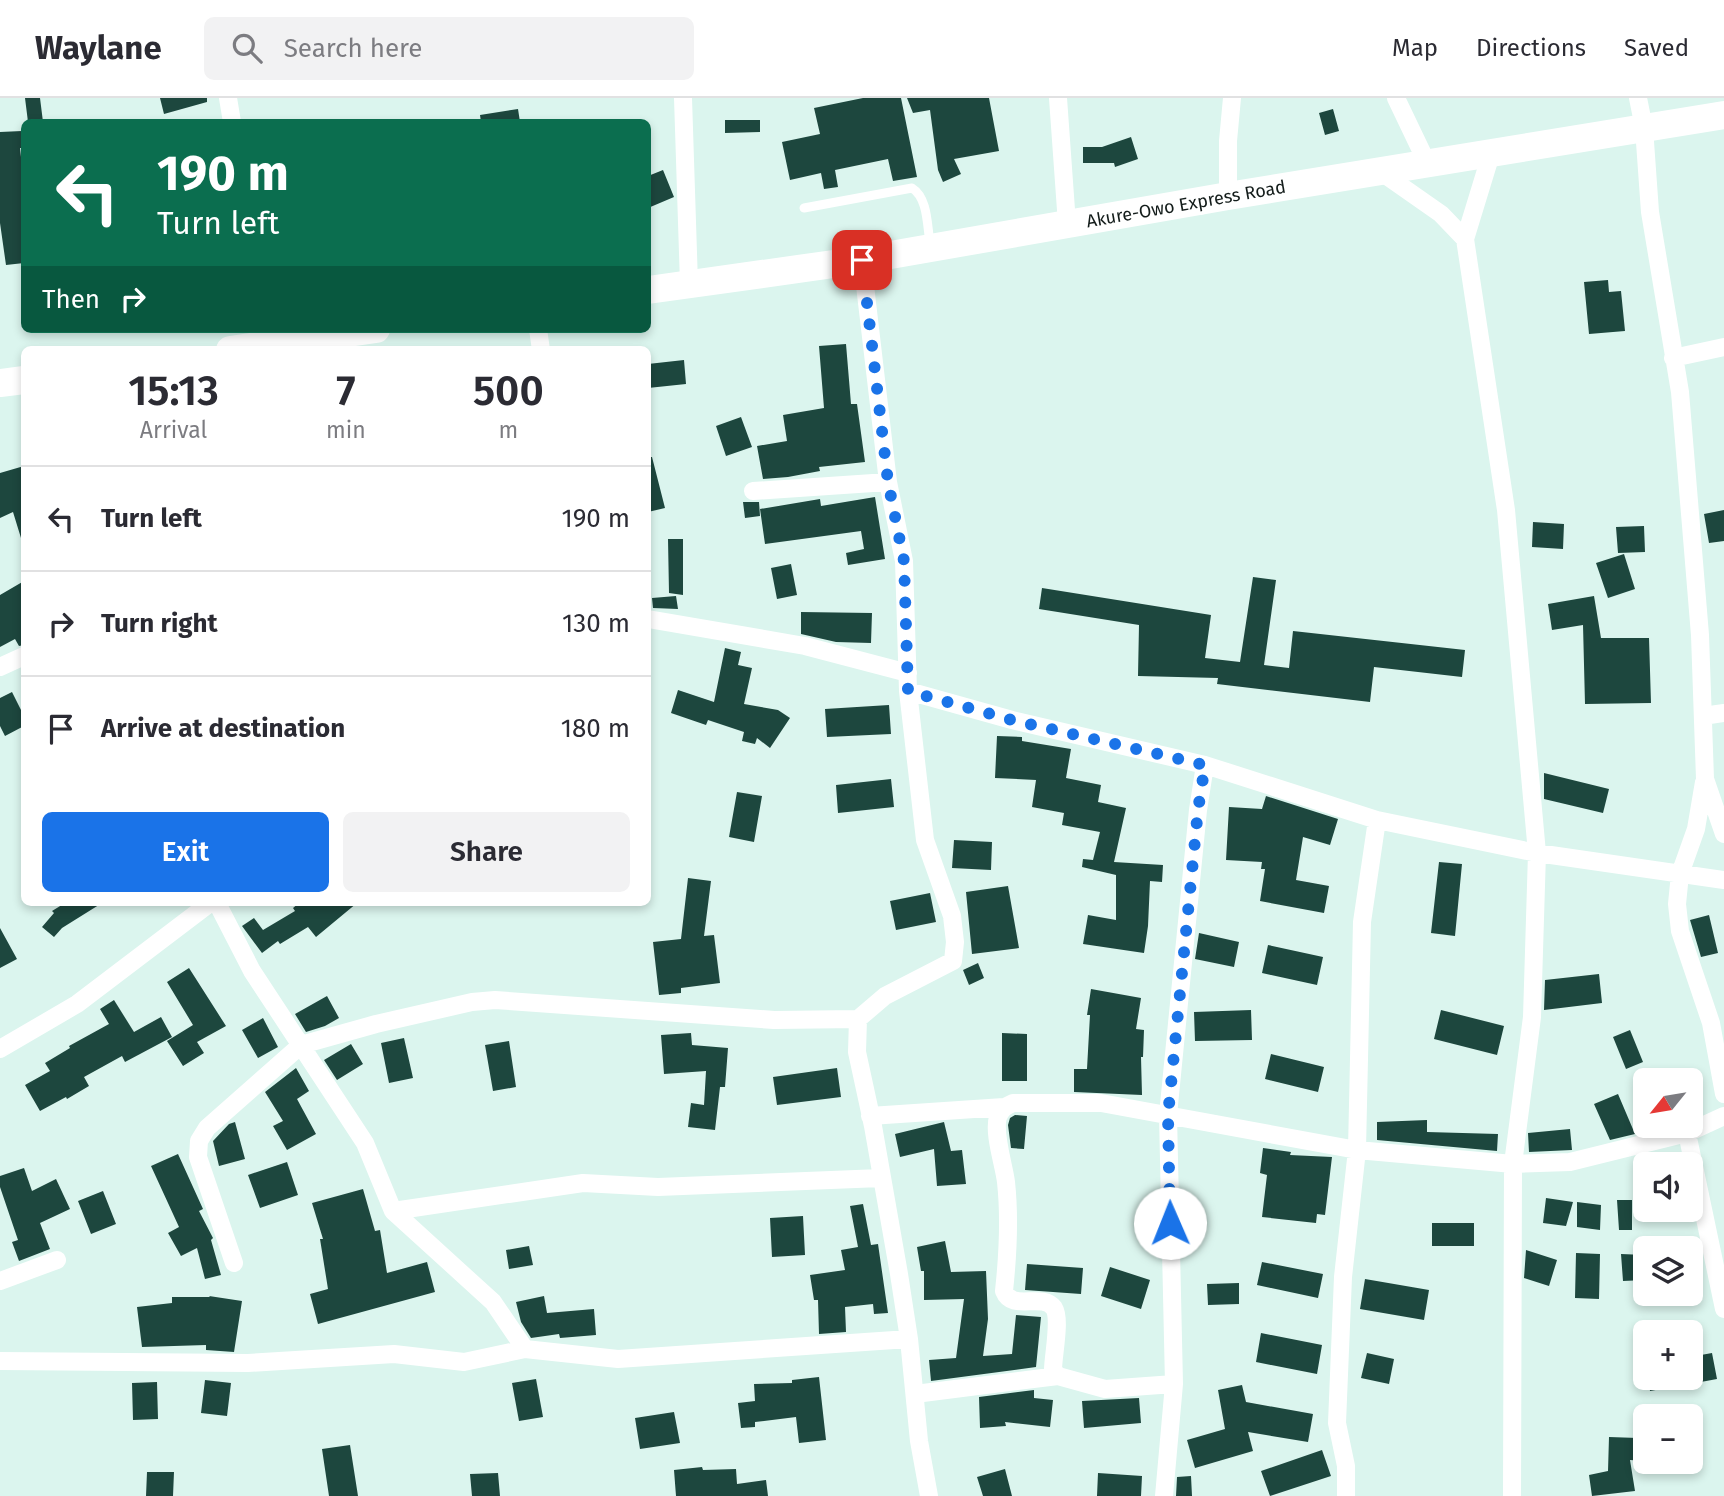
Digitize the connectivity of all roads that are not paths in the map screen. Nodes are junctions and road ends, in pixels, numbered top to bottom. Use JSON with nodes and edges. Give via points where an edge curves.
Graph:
{"nodes":[{"id":1,"x":228,"y":98,"type":"edge"},
{"id":2,"x":683,"y":98,"type":"edge"},
{"id":3,"x":1058,"y":98,"type":"edge"},
{"id":4,"x":1232,"y":98,"type":"edge"},
{"id":5,"x":1396,"y":98,"type":"edge"},
{"id":6,"x":1638,"y":98,"type":"edge"},
{"id":7,"x":1724,"y":115,"type":"edge"},
{"id":8,"x":232,"y":119,"type":"edge"},
{"id":9,"x":1644,"y":128,"type":"junction"},
{"id":10,"x":1491,"y":154,"type":"junction"},
{"id":11,"x":1427,"y":165,"type":"junction"},
{"id":12,"x":1381,"y":172,"type":"junction"},
{"id":13,"x":1228,"y":196,"type":"junction"},
{"id":14,"x":804,"y":208,"type":"dead end"},
{"id":15,"x":1067,"y":224,"type":"junction"},
{"id":16,"x":1465,"y":239,"type":"junction"},
{"id":17,"x":931,"y":248,"type":"junction"},
{"id":18,"x":862,"y":260,"type":"junction"},
{"id":19,"x":689,"y":284,"type":"junction"},
{"id":20,"x":651,"y":290,"type":"edge"},
{"id":21,"x":318,"y":333,"type":"edge"},
{"id":22,"x":260,"y":337,"type":"edge"},
{"id":23,"x":239,"y":346,"type":"edge"},
{"id":24,"x":1724,"y":347,"type":"edge"},
{"id":25,"x":1673,"y":358,"type":"junction"},
{"id":26,"x":21,"y":380,"type":"edge"},
{"id":27,"x":0,"y":383,"type":"edge"},
{"id":28,"x":888,"y":482,"type":"junction"},
{"id":29,"x":753,"y":491,"type":"dead end"},
{"id":30,"x":651,"y":620,"type":"edge"},
{"id":31,"x":21,"y":657,"type":"edge"},
{"id":32,"x":0,"y":667,"type":"edge"},
{"id":33,"x":908,"y":682,"type":"junction"},
{"id":34,"x":1724,"y":713,"type":"edge"},
{"id":35,"x":1703,"y":716,"type":"junction"},
{"id":36,"x":1205,"y":765,"type":"junction"},
{"id":37,"x":1705,"y":779,"type":"junction"},
{"id":38,"x":1377,"y":820,"type":"junction"},
{"id":39,"x":1724,"y":834,"type":"edge"},
{"id":40,"x":1537,"y":853,"type":"junction"},
{"id":41,"x":1680,"y":874,"type":"junction"},
{"id":42,"x":1724,"y":880,"type":"edge"},
{"id":43,"x":206,"y":906,"type":"edge"},
{"id":44,"x":219,"y":906,"type":"edge"},
{"id":45,"x":858,"y":1019,"type":"junction"},
{"id":46,"x":301,"y":1045,"type":"junction"},
{"id":47,"x":0,"y":1049,"type":"edge"},
{"id":48,"x":1724,"y":1094,"type":"edge"},
{"id":49,"x":1004,"y":1107,"type":"junction"},
{"id":50,"x":1168,"y":1115,"type":"junction"},
{"id":51,"x":870,"y":1116,"type":"junction"},
{"id":52,"x":1724,"y":1116,"type":"edge"},
{"id":53,"x":1703,"y":1125,"type":"edge"},
{"id":54,"x":1666,"y":1138,"type":"edge"},
{"id":55,"x":1687,"y":1138,"type":"edge"},
{"id":56,"x":1357,"y":1150,"type":"junction"},
{"id":57,"x":1513,"y":1164,"type":"junction"},
{"id":58,"x":881,"y":1178,"type":"junction"},
{"id":59,"x":393,"y":1211,"type":"junction"},
{"id":60,"x":57,"y":1260,"type":"dead end"},
{"id":61,"x":234,"y":1263,"type":"dead end"},
{"id":62,"x":0,"y":1281,"type":"edge"},
{"id":63,"x":1724,"y":1309,"type":"edge"},
{"id":64,"x":909,"y":1339,"type":"junction"},
{"id":65,"x":525,"y":1349,"type":"junction"},
{"id":66,"x":0,"y":1361,"type":"edge"},
{"id":67,"x":1058,"y":1376,"type":"junction"},
{"id":68,"x":1174,"y":1384,"type":"junction"},
{"id":69,"x":915,"y":1394,"type":"junction"},
{"id":70,"x":929,"y":1496,"type":"edge"},
{"id":71,"x":1164,"y":1496,"type":"edge"},
{"id":72,"x":1346,"y":1496,"type":"edge"},
{"id":73,"x":1512,"y":1496,"type":"edge"}],
"edges":[{"from":1,"to":8,"type":"street"},
{"from":2,"to":19,"type":"street"},
{"from":3,"to":15,"type":"street"},
{"from":4,"to":13,"type":"street"},
{"from":5,"to":11,"type":"street"},
{"from":6,"to":9,"type":"street"},
{"from":7,"to":9,"type":"highway","name":"Akure-Owo Express Road"},
{"from":9,"to":10,"type":"highway","name":"Akure-Owo Express Road"},
{"from":9,"to":25,"type":"street","via":[[1650,212]]},
{"from":10,"to":11,"type":"highway","name":"Akure-Owo Express Road"},
{"from":10,"to":16,"type":"street"},
{"from":11,"to":12,"type":"highway","name":"Akure-Owo Express Road"},
{"from":12,"to":13,"type":"highway","name":"Akure-Owo Express Road"},
{"from":12,"to":16,"type":"street","via":[[1441,214]]},
{"from":13,"to":15,"type":"highway","name":"Akure-Owo Express Road"},
{"from":14,"to":17,"type":"lane","via":[[912,188],[923,202]]},
{"from":15,"to":17,"type":"highway","name":"Akure-Owo Express Road"},
{"from":16,"to":40,"type":"street","via":[[1506,510]]},
{"from":17,"to":18,"type":"highway","name":"Akure-Owo Express Road"},
{"from":18,"to":19,"type":"highway","name":"Akure-Owo Express Road"},
{"from":18,"to":28,"type":"street"},
{"from":19,"to":20,"type":"highway","name":"Akure-Owo Express Road"},
{"from":21,"to":22,"type":"highway"},
{"from":22,"to":23,"type":"highway"},
{"from":24,"to":25,"type":"street"},
{"from":25,"to":35,"type":"street","via":[[1699,622]]},
{"from":26,"to":27,"type":"highway"},
{"from":28,"to":29,"type":"street"},
{"from":28,"to":33,"type":"street","via":[[904,561]]},
{"from":30,"to":33,"type":"street","via":[[805,646]]},
{"from":31,"to":32,"type":"street"},
{"from":33,"to":36,"type":"street","via":[[1012,720]]},
{"from":33,"to":45,"type":"street","via":[[925,840],[952,916],[953,961],[885,996]]},
{"from":34,"to":35,"type":"street"},
{"from":35,"to":37,"type":"street"},
{"from":36,"to":38,"type":"street"},
{"from":36,"to":50,"type":"street"},
{"from":37,"to":39,"type":"street"},
{"from":37,"to":41,"type":"street","via":[[1696,829]]},
{"from":38,"to":40,"type":"street"},
{"from":38,"to":56,"type":"street","via":[[1362,922]]},
{"from":40,"to":41,"type":"street"},
{"from":40,"to":57,"type":"street","via":[[1532,1017]]},
{"from":41,"to":42,"type":"street"},
{"from":41,"to":48,"type":"street","via":[[1680,931],[1710,1023]]},
{"from":43,"to":47,"type":"street","via":[[77,1004]]},
{"from":44,"to":46,"type":"street","via":[[252,971]]},
{"from":45,"to":46,"type":"street","via":[[774,1020],[495,1000],[388,1021]]},
{"from":45,"to":51,"type":"street","via":[[857,1052]]},
{"from":46,"to":59,"type":"street","via":[[365,1143]]},
{"from":46,"to":61,"type":"street","via":[[207,1128],[199,1141],[198,1157]]},
{"from":49,"to":50,"type":"street","via":[[1013,1103],[1101,1103]]},
{"from":49,"to":51,"type":"street"},
{"from":49,"to":67,"type":"street","via":[[997,1127],[1010,1245],[1004,1291],[1012,1300],[1047,1303],[1054,1308],[1053,1370]]},
{"from":50,"to":56,"type":"street"},
{"from":50,"to":68,"type":"street"},
{"from":51,"to":58,"type":"street"},
{"from":52,"to":53,"type":"street"},
{"from":54,"to":57,"type":"street","via":[[1570,1162]]},
{"from":55,"to":63,"type":"street"},
{"from":56,"to":57,"type":"street"},
{"from":56,"to":72,"type":"street","via":[[1343,1277],[1337,1423],[1346,1466]]},
{"from":57,"to":73,"type":"street"},
{"from":58,"to":59,"type":"street","via":[[658,1187],[583,1183]]},
{"from":58,"to":64,"type":"street"},
{"from":59,"to":65,"type":"street","via":[[493,1302]]},
{"from":60,"to":62,"type":"street"},
{"from":64,"to":65,"type":"street","via":[[618,1359]]},
{"from":64,"to":69,"type":"street"},
{"from":65,"to":66,"type":"street","via":[[464,1362],[394,1354],[248,1363]]},
{"from":67,"to":68,"type":"street","via":[[1105,1389]]},
{"from":67,"to":69,"type":"street"},
{"from":68,"to":71,"type":"street"},
{"from":69,"to":70,"type":"street"}]}
